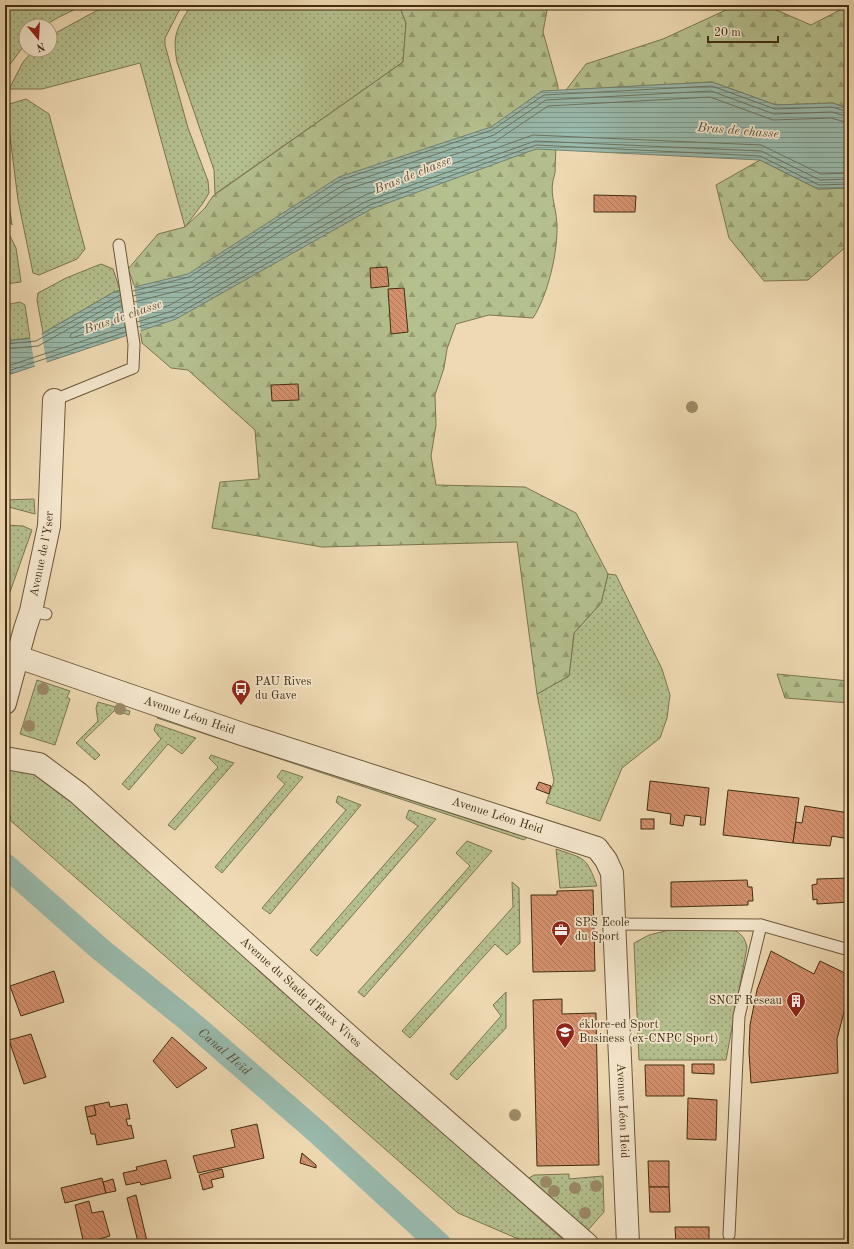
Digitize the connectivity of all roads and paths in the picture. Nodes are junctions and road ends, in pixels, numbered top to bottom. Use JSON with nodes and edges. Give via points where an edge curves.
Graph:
{"nodes":[{"id":1,"x":119,"y":245,"type":"dead end"},
{"id":2,"x":54,"y":400,"type":"joint"},
{"id":3,"x":18,"y":657,"type":"junction"},
{"id":4,"x":5,"y":703,"type":"edge"},
{"id":5,"x":5,"y":758,"type":"edge"},
{"id":6,"x":615,"y":924,"type":"junction"},
{"id":7,"x":761,"y":925,"type":"junction"},
{"id":8,"x":849,"y":950,"type":"edge"},
{"id":9,"x":729,"y":1235,"type":"dead end"},
{"id":10,"x":587,"y":1244,"type":"edge"},
{"id":11,"x":628,"y":1244,"type":"edge"}],
"edges":[{"from":1,"to":2,"type":"lane","via":[[134,344],[133,368]]},
{"from":2,"to":3,"type":"street","name":"Avenue de l'Yser","via":[[49,526],[38,613]]},
{"from":3,"to":4,"type":"street","name":"Avenue de l'Yser"},
{"from":3,"to":6,"type":"street","name":"Avenue Léon Heid","via":[[238,732],[597,848],[612,873]]},
{"from":5,"to":10,"type":"street","name":"Avenue du Stade d'Eaux Vives","via":[[39,764],[78,793],[359,1045]]},
{"from":6,"to":7,"type":"lane"},
{"from":6,"to":11,"type":"street","name":"Avenue Léon Heid"},
{"from":7,"to":8,"type":"lane"},
{"from":7,"to":9,"type":"lane","via":[[739,1016]]}]}
